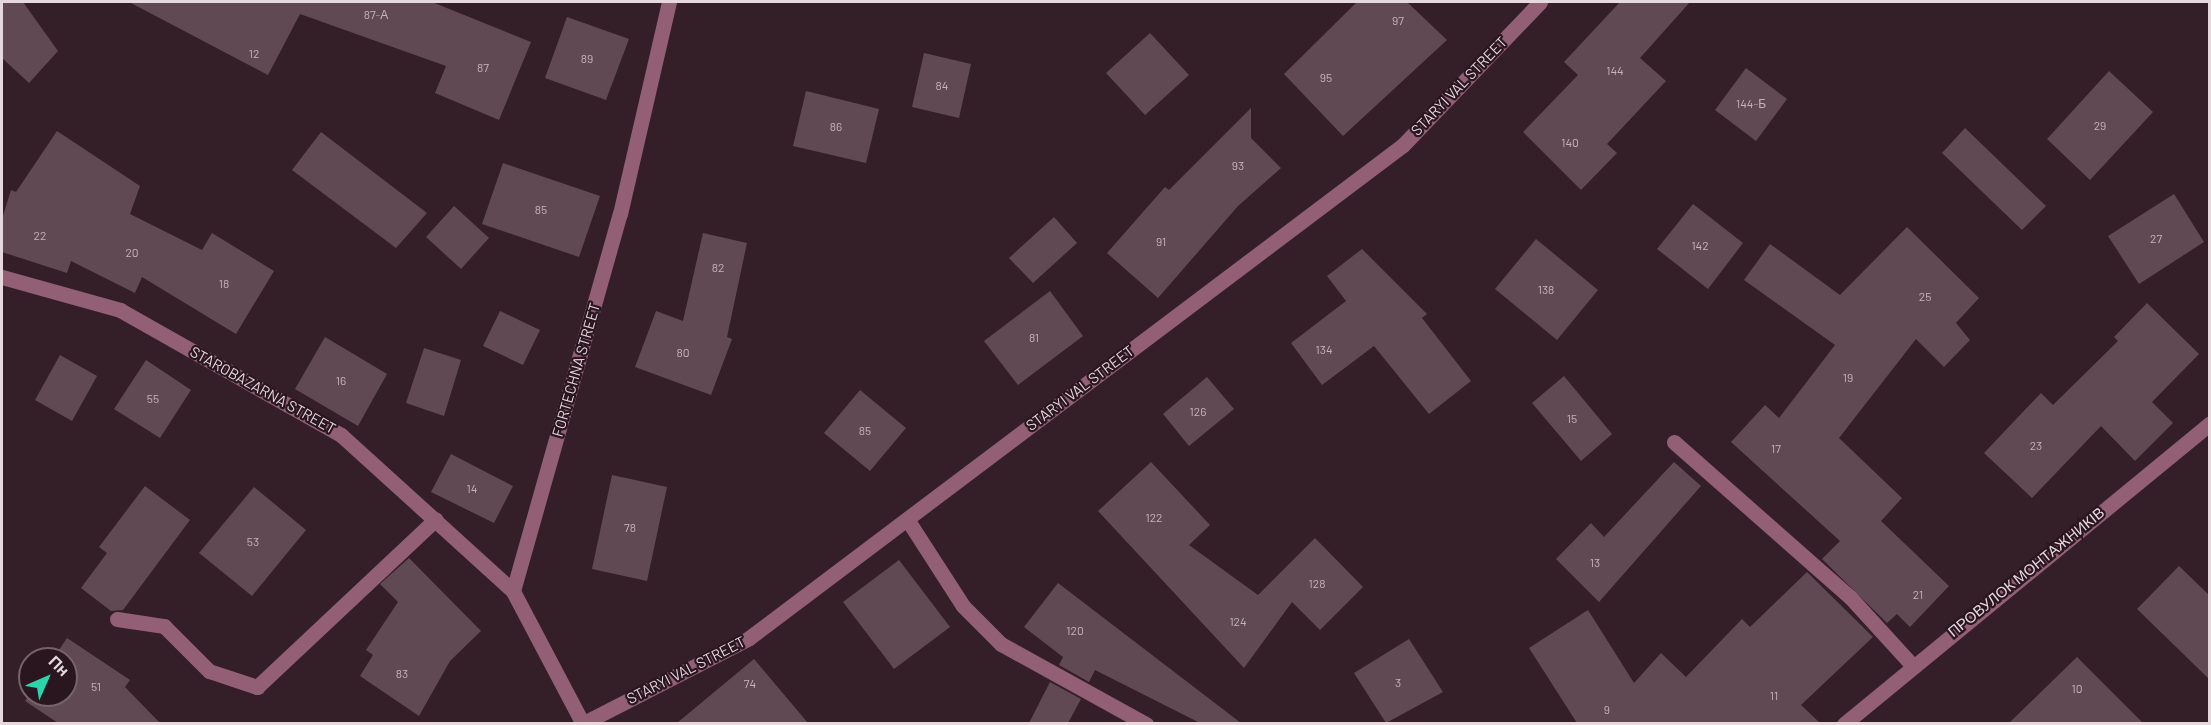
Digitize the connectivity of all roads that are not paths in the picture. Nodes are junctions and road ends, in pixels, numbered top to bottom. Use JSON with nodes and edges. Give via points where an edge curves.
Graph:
{"nodes":[{"id":1,"x":669,"y":2,"type":"edge"},
{"id":2,"x":1540,"y":2,"type":"edge"},
{"id":3,"x":2,"y":277,"type":"edge"},
{"id":4,"x":2210,"y":423,"type":"edge"},
{"id":5,"x":1674,"y":442,"type":"dead end"},
{"id":6,"x":435,"y":519,"type":"junction"},
{"id":7,"x":907,"y":519,"type":"junction"},
{"id":8,"x":513,"y":591,"type":"junction"},
{"id":9,"x":117,"y":619,"type":"dead end"},
{"id":10,"x":1912,"y":665,"type":"junction"},
{"id":11,"x":583,"y":723,"type":"edge"},
{"id":12,"x":1146,"y":723,"type":"edge"},
{"id":13,"x":1844,"y":723,"type":"edge"}],
"edges":[{"from":1,"to":8,"type":"street","name":"FORTECHNA STREET","via":[[620,214]]},
{"from":2,"to":7,"type":"street","name":"STARYI VAL STREET","via":[[1403,145]]},
{"from":3,"to":6,"type":"street","name":"STAROBAZARNA STREET","via":[[120,310],[341,435]]},
{"from":4,"to":10,"type":"street","name":"ПРОВУЛОК МОНТАЖНИКІВ"},
{"from":5,"to":10,"type":"street","via":[[1850,597]]},
{"from":6,"to":8,"type":"street","name":"STAROBAZARNA STREET"},
{"from":6,"to":9,"type":"street","via":[[258,687],[209,671],[164,626]]},
{"from":7,"to":11,"type":"street","name":"STARYI VAL STREET","via":[[749,638]]},
{"from":7,"to":12,"type":"street","via":[[963,606],[1001,644]]},
{"from":8,"to":11,"type":"street"},
{"from":10,"to":13,"type":"street","name":"ПРОВУЛОК МОНТАЖНИКІВ"}]}
